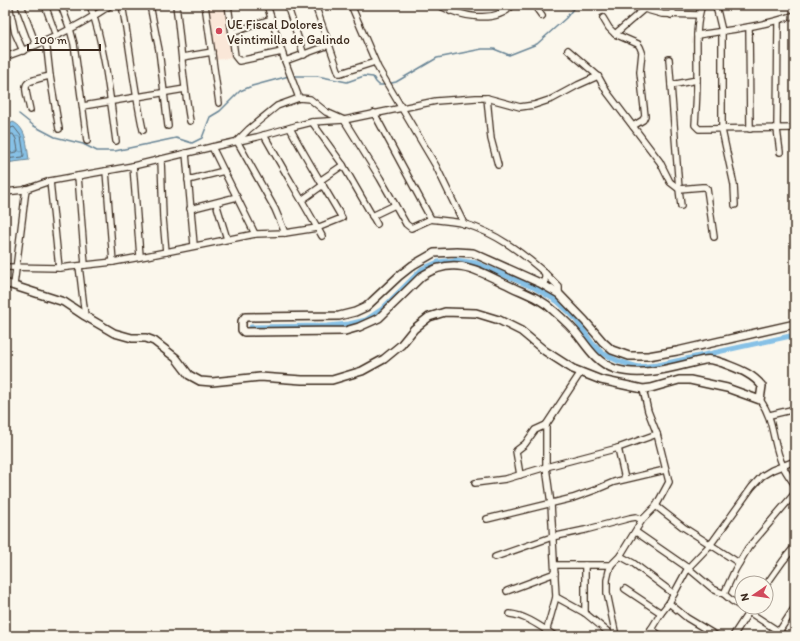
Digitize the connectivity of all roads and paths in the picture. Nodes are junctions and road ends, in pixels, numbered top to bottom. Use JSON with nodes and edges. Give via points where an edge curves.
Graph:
{"nodes":[{"id":1,"x":9,"y":5,"type":"edge"},
{"id":2,"x":21,"y":5,"type":"edge"},
{"id":3,"x":45,"y":5,"type":"edge"},
{"id":4,"x":61,"y":5,"type":"edge"},
{"id":5,"x":90,"y":5,"type":"edge"},
{"id":6,"x":111,"y":5,"type":"edge"},
{"id":7,"x":122,"y":5,"type":"edge"},
{"id":8,"x":150,"y":5,"type":"edge"},
{"id":9,"x":176,"y":5,"type":"edge"},
{"id":10,"x":205,"y":5,"type":"edge"},
{"id":11,"x":228,"y":5,"type":"edge"},
{"id":12,"x":266,"y":5,"type":"edge"},
{"id":13,"x":287,"y":5,"type":"edge"},
{"id":14,"x":315,"y":5,"type":"edge"},
{"id":15,"x":351,"y":5,"type":"edge"},
{"id":16,"x":438,"y":5,"type":"edge"},
{"id":17,"x":459,"y":5,"type":"edge"},
{"id":18,"x":513,"y":5,"type":"edge"},
{"id":19,"x":534,"y":5,"type":"edge"},
{"id":20,"x":675,"y":5,"type":"edge"},
{"id":21,"x":702,"y":5,"type":"edge"},
{"id":22,"x":715,"y":5,"type":"edge"},
{"id":23,"x":644,"y":7,"type":"edge"},
{"id":24,"x":450,"y":11,"type":"junction"},
{"id":25,"x":699,"y":14,"type":"junction"},
{"id":26,"x":671,"y":15,"type":"junction"},
{"id":27,"x":795,"y":15,"type":"edge"},
{"id":28,"x":94,"y":16,"type":"junction"},
{"id":29,"x":542,"y":16,"type":"dead end"},
{"id":30,"x":603,"y":18,"type":"dead end"},
{"id":31,"x":271,"y":19,"type":"junction"},
{"id":32,"x":778,"y":21,"type":"junction"},
{"id":33,"x":749,"y":27,"type":"junction"},
{"id":34,"x":70,"y":29,"type":"junction"},
{"id":35,"x":722,"y":31,"type":"junction"},
{"id":36,"x":232,"y":33,"type":"junction"},
{"id":37,"x":615,"y":34,"type":"junction"},
{"id":38,"x":697,"y":35,"type":"junction"},
{"id":39,"x":56,"y":36,"type":"junction"},
{"id":40,"x":45,"y":42,"type":"junction"},
{"id":41,"x":329,"y":45,"type":"junction"},
{"id":42,"x":36,"y":46,"type":"junction"},
{"id":43,"x":568,"y":50,"type":"dead end"},
{"id":44,"x":22,"y":51,"type":"junction"},
{"id":45,"x":212,"y":52,"type":"junction"},
{"id":46,"x":282,"y":52,"type":"junction"},
{"id":47,"x":304,"y":55,"type":"junction"},
{"id":48,"x":182,"y":56,"type":"junction"},
{"id":49,"x":6,"y":57,"type":"edge"},
{"id":50,"x":669,"y":60,"type":"dead end"},
{"id":51,"x":285,"y":61,"type":"junction"},
{"id":52,"x":375,"y":62,"type":"junction"},
{"id":53,"x":50,"y":76,"type":"junction"},
{"id":54,"x":598,"y":76,"type":"junction"},
{"id":55,"x":698,"y":80,"type":"junction"},
{"id":56,"x":671,"y":85,"type":"junction"},
{"id":57,"x":184,"y":89,"type":"junction"},
{"id":58,"x":164,"y":92,"type":"junction"},
{"id":59,"x":136,"y":97,"type":"junction"},
{"id":60,"x":299,"y":98,"type":"junction"},
{"id":61,"x":487,"y":98,"type":"junction"},
{"id":62,"x":111,"y":101,"type":"junction"},
{"id":63,"x":219,"y":103,"type":"dead end"},
{"id":64,"x":83,"y":106,"type":"junction"},
{"id":65,"x":401,"y":107,"type":"junction"},
{"id":66,"x":30,"y":110,"type":"dead end"},
{"id":67,"x":374,"y":113,"type":"junction"},
{"id":68,"x":344,"y":120,"type":"junction"},
{"id":69,"x":190,"y":121,"type":"dead end"},
{"id":70,"x":312,"y":122,"type":"junction"},
{"id":71,"x":168,"y":126,"type":"dead end"},
{"id":72,"x":633,"y":126,"type":"junction"},
{"id":73,"x":290,"y":128,"type":"junction"},
{"id":74,"x":795,"y":128,"type":"edge"},
{"id":75,"x":59,"y":129,"type":"dead end"},
{"id":76,"x":750,"y":129,"type":"junction"},
{"id":77,"x":777,"y":129,"type":"junction"},
{"id":78,"x":143,"y":130,"type":"dead end"},
{"id":79,"x":722,"y":130,"type":"junction"},
{"id":80,"x":264,"y":135,"type":"junction"},
{"id":81,"x":87,"y":141,"type":"dead end"},
{"id":82,"x":116,"y":141,"type":"dead end"},
{"id":83,"x":237,"y":141,"type":"junction"},
{"id":84,"x":212,"y":148,"type":"junction"},
{"id":85,"x":780,"y":152,"type":"dead end"},
{"id":86,"x":186,"y":153,"type":"junction"},
{"id":87,"x":161,"y":159,"type":"junction"},
{"id":88,"x":343,"y":165,"type":"junction"},
{"id":89,"x":498,"y":165,"type":"dead end"},
{"id":90,"x":133,"y":166,"type":"junction"},
{"id":91,"x":106,"y":170,"type":"junction"},
{"id":92,"x":224,"y":171,"type":"junction"},
{"id":93,"x":78,"y":176,"type":"junction"},
{"id":94,"x":50,"y":180,"type":"junction"},
{"id":95,"x":188,"y":180,"type":"junction"},
{"id":96,"x":322,"y":183,"type":"junction"},
{"id":97,"x":26,"y":189,"type":"junction"},
{"id":98,"x":679,"y":189,"type":"junction"},
{"id":99,"x":5,"y":192,"type":"edge"},
{"id":100,"x":237,"y":197,"type":"junction"},
{"id":101,"x":302,"y":200,"type":"junction"},
{"id":102,"x":216,"y":203,"type":"junction"},
{"id":103,"x":395,"y":205,"type":"junction"},
{"id":104,"x":735,"y":205,"type":"dead end"},
{"id":105,"x":682,"y":206,"type":"dead end"},
{"id":106,"x":190,"y":209,"type":"junction"},
{"id":107,"x":372,"y":216,"type":"junction"},
{"id":108,"x":432,"y":219,"type":"junction"},
{"id":109,"x":377,"y":224,"type":"dead end"},
{"id":110,"x":464,"y":224,"type":"junction"},
{"id":111,"x":318,"y":228,"type":"junction"},
{"id":112,"x":285,"y":233,"type":"junction"},
{"id":113,"x":255,"y":234,"type":"junction"},
{"id":114,"x":322,"y":236,"type":"dead end"},
{"id":115,"x":714,"y":237,"type":"dead end"},
{"id":116,"x":227,"y":239,"type":"junction"},
{"id":117,"x":194,"y":246,"type":"junction"},
{"id":118,"x":166,"y":252,"type":"junction"},
{"id":119,"x":140,"y":256,"type":"junction"},
{"id":120,"x":113,"y":262,"type":"junction"},
{"id":121,"x":82,"y":265,"type":"junction"},
{"id":122,"x":5,"y":267,"type":"edge"},
{"id":123,"x":16,"y":268,"type":"junction"},
{"id":124,"x":59,"y":268,"type":"junction"},
{"id":125,"x":545,"y":274,"type":"junction"},
{"id":126,"x":5,"y":283,"type":"edge"},
{"id":127,"x":14,"y":285,"type":"junction"},
{"id":128,"x":545,"y":286,"type":"junction"},
{"id":129,"x":559,"y":294,"type":"junction"},
{"id":130,"x":85,"y":316,"type":"junction"},
{"id":131,"x":795,"y":324,"type":"edge"},
{"id":132,"x":581,"y":372,"type":"junction"},
{"id":133,"x":643,"y":389,"type":"junction"},
{"id":134,"x":760,"y":400,"type":"junction"},
{"id":135,"x":795,"y":409,"type":"edge"},
{"id":136,"x":770,"y":415,"type":"junction"},
{"id":137,"x":546,"y":425,"type":"junction"},
{"id":138,"x":657,"y":434,"type":"junction"},
{"id":139,"x":618,"y":448,"type":"junction"},
{"id":140,"x":795,"y":460,"type":"edge"},
{"id":141,"x":546,"y":466,"type":"junction"},
{"id":142,"x":782,"y":466,"type":"junction"},
{"id":143,"x":665,"y":470,"type":"junction"},
{"id":144,"x":520,"y":474,"type":"junction"},
{"id":145,"x":625,"y":479,"type":"junction"},
{"id":146,"x":475,"y":483,"type":"dead end"},
{"id":147,"x":795,"y":484,"type":"edge"},
{"id":148,"x":795,"y":493,"type":"edge"},
{"id":149,"x":550,"y":504,"type":"junction"},
{"id":150,"x":656,"y":506,"type":"junction"},
{"id":151,"x":487,"y":519,"type":"dead end"},
{"id":152,"x":642,"y":520,"type":"junction"},
{"id":153,"x":636,"y":532,"type":"junction"},
{"id":154,"x":552,"y":537,"type":"junction"},
{"id":155,"x":710,"y":544,"type":"junction"},
{"id":156,"x":795,"y":546,"type":"edge"},
{"id":157,"x":620,"y":556,"type":"junction"},
{"id":158,"x":495,"y":557,"type":"dead end"},
{"id":159,"x":739,"y":563,"type":"junction"},
{"id":160,"x":554,"y":565,"type":"junction"},
{"id":161,"x":585,"y":565,"type":"junction"},
{"id":162,"x":611,"y":565,"type":"junction"},
{"id":163,"x":688,"y":568,"type":"junction"},
{"id":164,"x":555,"y":574,"type":"junction"},
{"id":165,"x":773,"y":575,"type":"edge"},
{"id":166,"x":625,"y":588,"type":"dead end"},
{"id":167,"x":507,"y":591,"type":"dead end"},
{"id":168,"x":674,"y":594,"type":"junction"},
{"id":169,"x":724,"y":594,"type":"junction"},
{"id":170,"x":556,"y":597,"type":"junction"},
{"id":171,"x":734,"y":602,"type":"edge"},
{"id":172,"x":669,"y":604,"type":"junction"},
{"id":173,"x":795,"y":607,"type":"edge"},
{"id":174,"x":585,"y":613,"type":"junction"},
{"id":175,"x":661,"y":613,"type":"junction"},
{"id":176,"x":510,"y":614,"type":"dead end"},
{"id":177,"x":746,"y":615,"type":"edge"},
{"id":178,"x":756,"y":615,"type":"edge"},
{"id":179,"x":651,"y":629,"type":"junction"},
{"id":180,"x":546,"y":633,"type":"edge"},
{"id":181,"x":777,"y":634,"type":"edge"},
{"id":182,"x":555,"y":636,"type":"edge"},
{"id":183,"x":614,"y":636,"type":"edge"},
{"id":184,"x":647,"y":636,"type":"edge"},
{"id":185,"x":661,"y":636,"type":"edge"},
{"id":186,"x":717,"y":636,"type":"edge"},
{"id":187,"x":733,"y":636,"type":"edge"},
{"id":188,"x":786,"y":636,"type":"edge"}],
"edges":[{"from":1,"to":44,"type":"street"},
{"from":2,"to":42,"type":"street"},
{"from":3,"to":39,"type":"street"},
{"from":4,"to":34,"type":"street"},
{"from":5,"to":28,"type":"street"},
{"from":6,"to":28,"type":"street"},
{"from":7,"to":59,"type":"street"},
{"from":8,"to":58,"type":"street"},
{"from":9,"to":48,"type":"street"},
{"from":10,"to":45,"type":"street"},
{"from":11,"to":36,"type":"street"},
{"from":12,"to":31,"type":"street"},
{"from":13,"to":47,"type":"street"},
{"from":14,"to":41,"type":"street"},
{"from":15,"to":52,"type":"street"},
{"from":16,"to":24,"type":"street"},
{"from":17,"to":24,"type":"street"},
{"from":18,"to":24,"type":"street","via":[[490,17]]},
{"from":19,"to":29,"type":"street"},
{"from":20,"to":26,"type":"street"},
{"from":21,"to":25,"type":"street"},
{"from":22,"to":35,"type":"street"},
{"from":23,"to":26,"type":"street"},
{"from":23,"to":37,"type":"street"},
{"from":25,"to":26,"type":"street"},
{"from":25,"to":38,"type":"street"},
{"from":27,"to":32,"type":"street"},
{"from":28,"to":34,"type":"street"},
{"from":28,"to":62,"type":"street"},
{"from":30,"to":37,"type":"street"},
{"from":31,"to":36,"type":"street"},
{"from":31,"to":46,"type":"street"},
{"from":32,"to":33,"type":"street"},
{"from":32,"to":77,"type":"street"},
{"from":33,"to":35,"type":"street"},
{"from":33,"to":76,"type":"street"},
{"from":34,"to":39,"type":"street"},
{"from":34,"to":64,"type":"street"},
{"from":35,"to":38,"type":"street"},
{"from":35,"to":79,"type":"street"},
{"from":36,"to":46,"type":"street","via":[[235,56],[239,61]]},
{"from":37,"to":72,"type":"street","via":[[638,44],[642,52],[640,72],[645,116]]},
{"from":38,"to":55,"type":"street"},
{"from":39,"to":40,"type":"street"},
{"from":40,"to":42,"type":"street"},
{"from":40,"to":53,"type":"street"},
{"from":41,"to":47,"type":"street"},
{"from":41,"to":52,"type":"street","via":[[340,73]]},
{"from":42,"to":44,"type":"street"},
{"from":43,"to":54,"type":"street"},
{"from":44,"to":49,"type":"street"},
{"from":45,"to":48,"type":"street"},
{"from":45,"to":63,"type":"street"},
{"from":46,"to":51,"type":"street"},
{"from":47,"to":51,"type":"street"},
{"from":48,"to":57,"type":"street"},
{"from":50,"to":56,"type":"street"},
{"from":51,"to":60,"type":"street"},
{"from":52,"to":65,"type":"street"},
{"from":53,"to":66,"type":"street","via":[[26,83]]},
{"from":53,"to":75,"type":"street"},
{"from":54,"to":61,"type":"street","via":[[534,105],[520,107]]},
{"from":54,"to":72,"type":"street"},
{"from":55,"to":56,"type":"street"},
{"from":55,"to":79,"type":"street","via":[[695,125],[699,129]]},
{"from":56,"to":98,"type":"street"},
{"from":57,"to":58,"type":"street"},
{"from":57,"to":69,"type":"street"},
{"from":58,"to":59,"type":"street"},
{"from":58,"to":71,"type":"street"},
{"from":59,"to":62,"type":"street"},
{"from":59,"to":78,"type":"street"},
{"from":60,"to":68,"type":"street","via":[[310,99],[326,112]]},
{"from":60,"to":83,"type":"street","via":[[277,106]]},
{"from":61,"to":65,"type":"street","via":[[436,100]]},
{"from":61,"to":89,"type":"street","via":[[491,140]]},
{"from":62,"to":64,"type":"street"},
{"from":62,"to":82,"type":"street"},
{"from":64,"to":81,"type":"street"},
{"from":65,"to":67,"type":"street"},
{"from":65,"to":110,"type":"street","via":[[436,166]]},
{"from":67,"to":68,"type":"street"},
{"from":67,"to":108,"type":"street"},
{"from":68,"to":70,"type":"street"},
{"from":68,"to":103,"type":"street","via":[[365,151]]},
{"from":70,"to":73,"type":"street"},
{"from":70,"to":88,"type":"street"},
{"from":72,"to":98,"type":"street","via":[[660,162],[670,182]]},
{"from":73,"to":80,"type":"street"},
{"from":73,"to":96,"type":"street"},
{"from":74,"to":77,"type":"street"},
{"from":76,"to":77,"type":"street"},
{"from":76,"to":79,"type":"street"},
{"from":77,"to":85,"type":"street"},
{"from":79,"to":104,"type":"street","via":[[734,185]]},
{"from":80,"to":83,"type":"street"},
{"from":80,"to":101,"type":"street"},
{"from":83,"to":84,"type":"street"},
{"from":83,"to":112,"type":"street","via":[[275,209]]},
{"from":84,"to":86,"type":"street"},
{"from":84,"to":92,"type":"street"},
{"from":86,"to":87,"type":"street"},
{"from":86,"to":95,"type":"street"},
{"from":87,"to":90,"type":"street"},
{"from":87,"to":118,"type":"street"},
{"from":88,"to":96,"type":"street"},
{"from":88,"to":107,"type":"street"},
{"from":90,"to":91,"type":"street"},
{"from":90,"to":119,"type":"street"},
{"from":91,"to":93,"type":"street"},
{"from":91,"to":120,"type":"street"},
{"from":92,"to":95,"type":"street"},
{"from":92,"to":100,"type":"street"},
{"from":93,"to":94,"type":"street"},
{"from":93,"to":121,"type":"street"},
{"from":94,"to":97,"type":"street"},
{"from":94,"to":124,"type":"street"},
{"from":95,"to":106,"type":"street"},
{"from":96,"to":101,"type":"street"},
{"from":96,"to":111,"type":"street","via":[[342,218]]},
{"from":97,"to":99,"type":"street"},
{"from":97,"to":123,"type":"street"},
{"from":98,"to":105,"type":"street"},
{"from":98,"to":115,"type":"street","via":[[705,186]]},
{"from":100,"to":102,"type":"street"},
{"from":100,"to":113,"type":"street"},
{"from":101,"to":111,"type":"street"},
{"from":102,"to":106,"type":"street"},
{"from":102,"to":116,"type":"street"},
{"from":103,"to":107,"type":"street"},
{"from":103,"to":108,"type":"street","via":[[408,227]]},
{"from":106,"to":117,"type":"street"},
{"from":107,"to":109,"type":"street"},
{"from":108,"to":110,"type":"street"},
{"from":110,"to":125,"type":"street","via":[[506,242]]},
{"from":111,"to":112,"type":"street"},
{"from":111,"to":114,"type":"street"},
{"from":112,"to":113,"type":"street"},
{"from":113,"to":116,"type":"street"},
{"from":116,"to":117,"type":"street"},
{"from":117,"to":118,"type":"street"},
{"from":118,"to":119,"type":"street"},
{"from":119,"to":120,"type":"street"},
{"from":120,"to":121,"type":"street"},
{"from":121,"to":124,"type":"street"},
{"from":121,"to":130,"type":"street"},
{"from":122,"to":123,"type":"street"},
{"from":123,"to":124,"type":"street"},
{"from":123,"to":127,"type":"street"},
{"from":125,"to":128,"type":"street"},
{"from":125,"to":129,"type":"street","via":[[559,287]]},
{"from":126,"to":127,"type":"street"},
{"from":127,"to":130,"type":"street","via":[[64,302]]},
{"from":128,"to":129,"type":"street"},
{"from":128,"to":134,"type":"street","via":[[474,253],[434,253],[413,265],[366,307],[355,312],[339,316],[245,317],[242,321],[242,330],[250,333],[345,331],[379,318],[429,271],[444,266],[459,266],[481,271],[545,303],[577,334],[589,351],[614,369],[635,373],[650,372],[713,359],[748,373],[757,380],[762,386]]},
{"from":129,"to":131,"type":"street","via":[[612,350],[629,356],[677,351]]},
{"from":130,"to":132,"type":"street","via":[[114,333],[132,338],[146,338],[154,342],[176,358],[189,375],[200,381],[260,377],[332,380],[362,371],[384,359],[401,346],[414,329],[429,317],[445,312],[476,313],[500,320]]},
{"from":132,"to":133,"type":"street","via":[[601,380]]},
{"from":132,"to":137,"type":"street"},
{"from":133,"to":134,"type":"street","via":[[679,380],[690,380],[727,388]]},
{"from":133,"to":138,"type":"street"},
{"from":134,"to":136,"type":"street"},
{"from":135,"to":136,"type":"street"},
{"from":136,"to":142,"type":"street"},
{"from":137,"to":141,"type":"street"},
{"from":137,"to":144,"type":"street","via":[[535,430],[516,451]]},
{"from":138,"to":139,"type":"street"},
{"from":138,"to":143,"type":"street"},
{"from":139,"to":141,"type":"street"},
{"from":139,"to":145,"type":"street"},
{"from":140,"to":142,"type":"street"},
{"from":141,"to":144,"type":"street"},
{"from":141,"to":149,"type":"street"},
{"from":142,"to":147,"type":"street"},
{"from":142,"to":155,"type":"street","via":[[762,476]]},
{"from":143,"to":145,"type":"street"},
{"from":143,"to":150,"type":"street","via":[[669,482]]},
{"from":144,"to":146,"type":"street"},
{"from":145,"to":149,"type":"street"},
{"from":148,"to":159,"type":"street","via":[[748,548]]},
{"from":149,"to":151,"type":"street"},
{"from":149,"to":154,"type":"street"},
{"from":150,"to":152,"type":"street"},
{"from":150,"to":155,"type":"street"},
{"from":152,"to":153,"type":"street"},
{"from":152,"to":154,"type":"street","via":[[630,518]]},
{"from":153,"to":157,"type":"street"},
{"from":153,"to":163,"type":"street"},
{"from":154,"to":158,"type":"street"},
{"from":154,"to":160,"type":"street"},
{"from":155,"to":159,"type":"street"},
{"from":155,"to":163,"type":"street"},
{"from":156,"to":165,"type":"street"},
{"from":157,"to":162,"type":"street"},
{"from":157,"to":168,"type":"street"},
{"from":159,"to":169,"type":"street"},
{"from":160,"to":161,"type":"street"},
{"from":160,"to":164,"type":"street"},
{"from":161,"to":162,"type":"street"},
{"from":161,"to":174,"type":"street"},
{"from":162,"to":183,"type":"street","via":[[607,594]]},
{"from":163,"to":168,"type":"street"},
{"from":163,"to":169,"type":"street","via":[[713,589]]},
{"from":164,"to":167,"type":"street"},
{"from":164,"to":170,"type":"street"},
{"from":166,"to":175,"type":"street"},
{"from":168,"to":172,"type":"street"},
{"from":169,"to":171,"type":"street"},
{"from":170,"to":174,"type":"street"},
{"from":170,"to":180,"type":"street"},
{"from":172,"to":175,"type":"street"},
{"from":172,"to":186,"type":"street"},
{"from":173,"to":181,"type":"street"},
{"from":174,"to":183,"type":"street"},
{"from":175,"to":179,"type":"street"},
{"from":176,"to":180,"type":"street","via":[[520,615]]},
{"from":177,"to":187,"type":"street"},
{"from":178,"to":181,"type":"street"},
{"from":179,"to":184,"type":"street"},
{"from":179,"to":185,"type":"street"},
{"from":180,"to":182,"type":"street"},
{"from":181,"to":188,"type":"street"}]}
